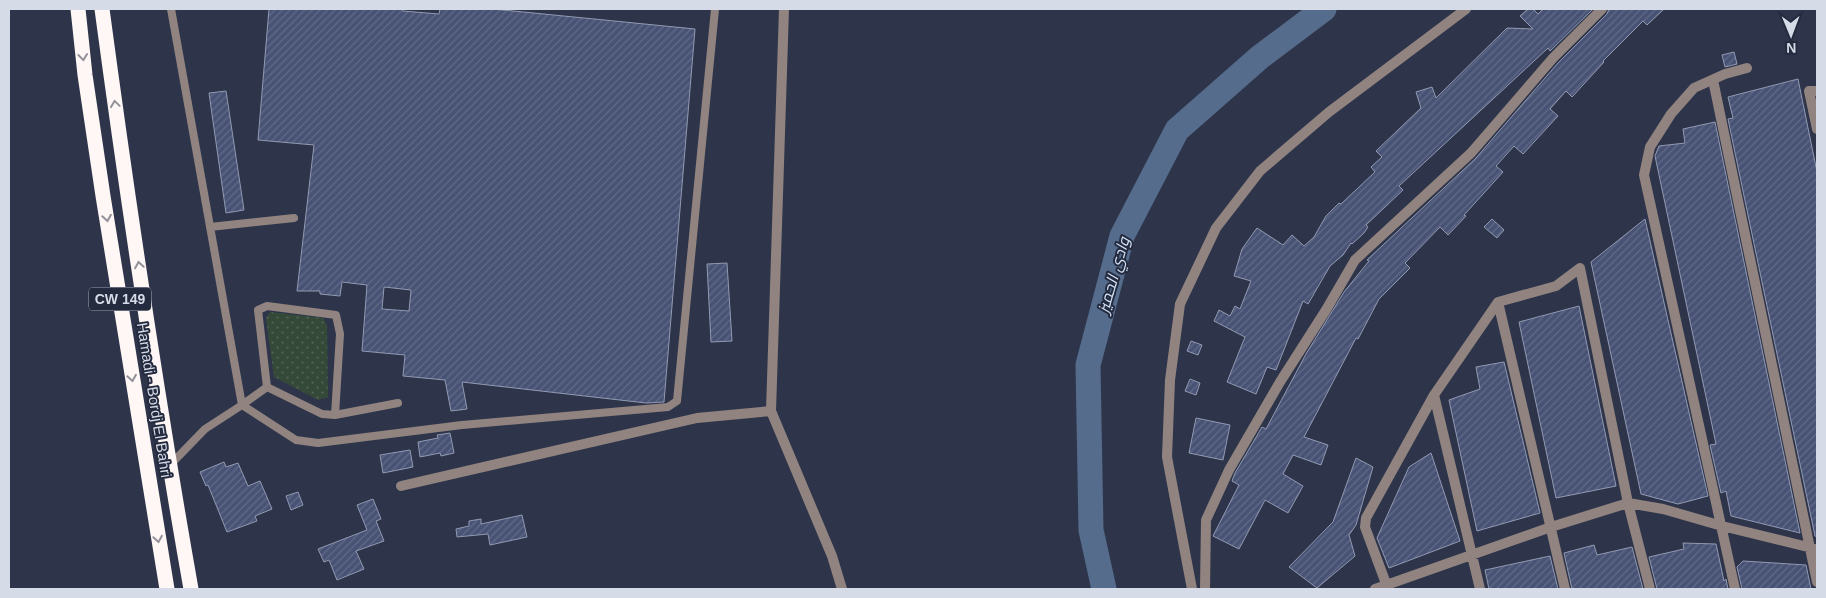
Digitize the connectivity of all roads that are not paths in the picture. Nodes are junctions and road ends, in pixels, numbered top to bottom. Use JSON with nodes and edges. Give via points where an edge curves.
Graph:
{"nodes":[{"id":1,"x":78,"y":9,"type":"edge"},
{"id":2,"x":102,"y":9,"type":"edge"},
{"id":3,"x":171,"y":9,"type":"edge"},
{"id":4,"x":715,"y":9,"type":"edge"},
{"id":5,"x":784,"y":9,"type":"edge"},
{"id":6,"x":1466,"y":9,"type":"edge"},
{"id":7,"x":1602,"y":9,"type":"edge"},
{"id":8,"x":1747,"y":68,"type":"dead end"},
{"id":9,"x":1713,"y":80,"type":"junction"},
{"id":10,"x":1817,"y":91,"type":"edge"},
{"id":11,"x":1817,"y":129,"type":"edge"},
{"id":12,"x":294,"y":218,"type":"dead end"},
{"id":13,"x":210,"y":226,"type":"junction"},
{"id":14,"x":1498,"y":302,"type":"junction"},
{"id":15,"x":267,"y":387,"type":"junction"},
{"id":16,"x":1434,"y":395,"type":"junction"},
{"id":17,"x":398,"y":404,"type":"dead end"},
{"id":18,"x":242,"y":405,"type":"junction"},
{"id":19,"x":771,"y":411,"type":"junction"},
{"id":20,"x":335,"y":415,"type":"junction"},
{"id":21,"x":170,"y":465,"type":"junction"},
{"id":22,"x":401,"y":486,"type":"dead end"},
{"id":23,"x":1628,"y":503,"type":"junction"},
{"id":24,"x":1722,"y":526,"type":"junction"},
{"id":25,"x":1551,"y":527,"type":"junction"},
{"id":26,"x":1814,"y":548,"type":"edge"},
{"id":27,"x":1472,"y":554,"type":"junction"},
{"id":28,"x":1817,"y":582,"type":"edge"},
{"id":29,"x":1387,"y":587,"type":"edge"},
{"id":30,"x":167,"y":589,"type":"edge"},
{"id":31,"x":190,"y":589,"type":"edge"},
{"id":32,"x":842,"y":589,"type":"edge"},
{"id":33,"x":1192,"y":589,"type":"edge"},
{"id":34,"x":1204,"y":589,"type":"edge"},
{"id":35,"x":1374,"y":589,"type":"edge"},
{"id":36,"x":1480,"y":589,"type":"edge"},
{"id":37,"x":1565,"y":589,"type":"edge"},
{"id":38,"x":1650,"y":589,"type":"edge"},
{"id":39,"x":1735,"y":589,"type":"edge"}],
"edges":[{"from":1,"to":30,"type":"highway","name":"Hamadi - Bordj El Bahri","number":"CW 149","one_way":true,"via":[[103,196]]},
{"from":21,"to":2,"type":"highway","name":"Hamadi - Bordj El Bahri","number":"CW 149","one_way":true},
{"from":3,"to":13,"type":"lane"},
{"from":4,"to":18,"type":"lane","via":[[677,401],[668,407],[462,424],[318,443],[296,440]]},
{"from":5,"to":19,"type":"street"},
{"from":6,"to":33,"type":"street","via":[[1329,112],[1260,171],[1216,228],[1180,304],[1170,380],[1167,457]]},
{"from":7,"to":34,"type":"street","via":[[1553,58],[1471,153],[1355,260],[1229,470],[1206,520]]},
{"from":8,"to":9,"type":"street"},
{"from":9,"to":24,"type":"street","via":[[1694,88],[1671,114],[1650,146],[1644,175]]},
{"from":9,"to":26,"type":"street"},
{"from":10,"to":11,"type":"street","via":[[1809,90]]},
{"from":12,"to":13,"type":"lane"},
{"from":13,"to":18,"type":"lane"},
{"from":14,"to":16,"type":"street"},
{"from":14,"to":23,"type":"street","via":[[1556,286],[1580,268]]},
{"from":14,"to":25,"type":"street"},
{"from":15,"to":18,"type":"lane"},
{"from":15,"to":20,"type":"lane","via":[[322,414]]},
{"from":15,"to":20,"type":"lane","via":[[258,310],[267,306],[336,315],[340,334]]},
{"from":16,"to":27,"type":"street"},
{"from":16,"to":29,"type":"street","via":[[1366,518],[1365,527]]},
{"from":17,"to":20,"type":"lane"},
{"from":18,"to":21,"type":"lane","via":[[205,428]]},
{"from":19,"to":22,"type":"street","via":[[696,418]]},
{"from":19,"to":32,"type":"street","via":[[832,556]]},
{"from":21,"to":31,"type":"highway","name":"Hamadi - Bordj El Bahri","number":"CW 149"},
{"from":23,"to":24,"type":"street"},
{"from":23,"to":25,"type":"street"},
{"from":23,"to":38,"type":"street"},
{"from":24,"to":26,"type":"street"},
{"from":24,"to":39,"type":"street"},
{"from":25,"to":27,"type":"street"},
{"from":25,"to":37,"type":"street"},
{"from":26,"to":28,"type":"street"},
{"from":27,"to":29,"type":"street"},
{"from":27,"to":36,"type":"street"},
{"from":29,"to":35,"type":"street"}]}
